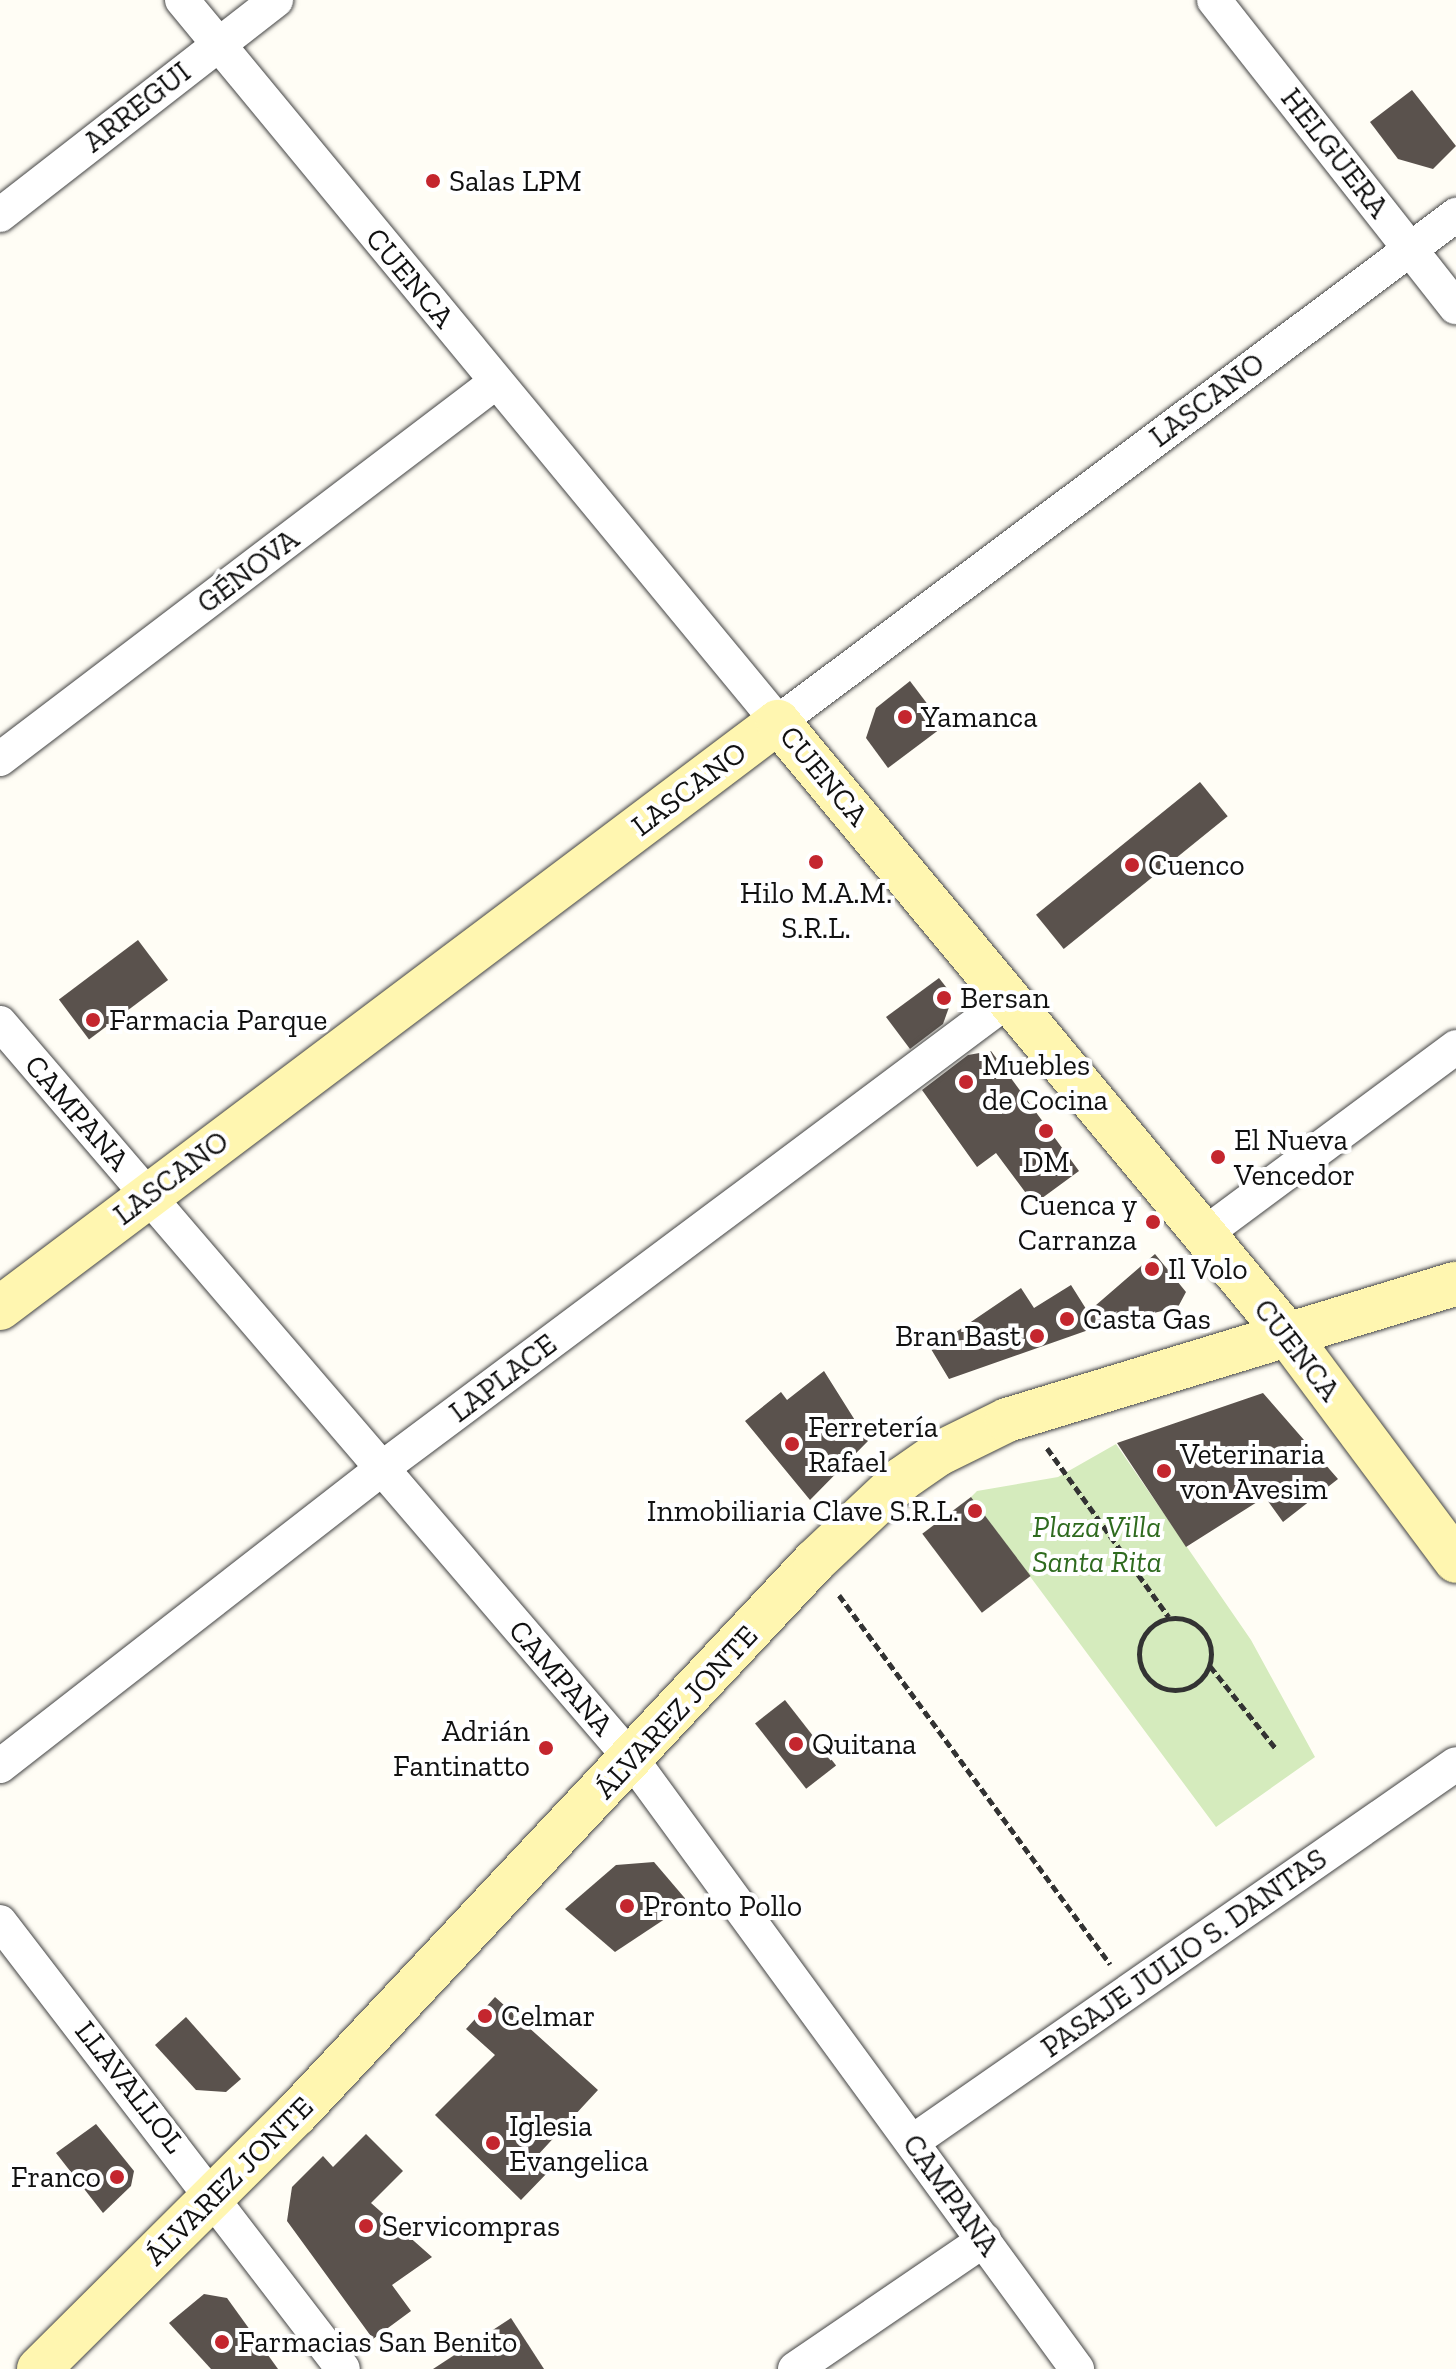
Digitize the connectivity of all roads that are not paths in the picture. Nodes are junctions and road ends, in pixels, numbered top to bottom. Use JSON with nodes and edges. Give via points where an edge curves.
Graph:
{"nodes":[{"id":1,"x":182,"y":0,"type":"edge"},
{"id":2,"x":276,"y":0,"type":"edge"},
{"id":3,"x":1214,"y":0,"type":"edge"},
{"id":4,"x":217,"y":44,"type":"junction"},
{"id":5,"x":0,"y":215,"type":"edge"},
{"id":6,"x":1456,"y":215,"type":"edge"},
{"id":7,"x":1410,"y":249,"type":"junction"},
{"id":8,"x":1456,"y":307,"type":"edge"},
{"id":9,"x":496,"y":382,"type":"junction"},
{"id":10,"x":778,"y":722,"type":"junction"},
{"id":11,"x":0,"y":759,"type":"edge"},
{"id":12,"x":1011,"y":998,"type":"junction"},
{"id":13,"x":0,"y":1023,"type":"edge"},
{"id":14,"x":1456,"y":1047,"type":"edge"},
{"id":15,"x":148,"y":1195,"type":"junction"},
{"id":16,"x":1203,"y":1235,"type":"junction"},
{"id":17,"x":1456,"y":1284,"type":"edge"},
{"id":18,"x":0,"y":1308,"type":"edge"},
{"id":19,"x":1287,"y":1334,"type":"junction"},
{"id":20,"x":381,"y":1469,"type":"junction"},
{"id":21,"x":1456,"y":1559,"type":"edge"},
{"id":22,"x":633,"y":1761,"type":"junction"},
{"id":23,"x":1456,"y":1764,"type":"edge"},
{"id":24,"x":0,"y":1766,"type":"edge"},
{"id":25,"x":0,"y":1922,"type":"edge"},
{"id":26,"x":912,"y":2142,"type":"junction"},
{"id":27,"x":215,"y":2196,"type":"junction"},
{"id":28,"x":984,"y":2240,"type":"junction"},
{"id":29,"x":39,"y":2369,"type":"edge"},
{"id":30,"x":343,"y":2369,"type":"edge"},
{"id":31,"x":795,"y":2369,"type":"edge"},
{"id":32,"x":1077,"y":2369,"type":"edge"}],
"edges":[{"from":1,"to":4,"type":"street","name":"CUENCA"},
{"from":2,"to":4,"type":"street","name":"ARREGUI"},
{"from":3,"to":7,"type":"street","name":"HELGUERA"},
{"from":4,"to":5,"type":"street","name":"ARREGUI"},
{"from":4,"to":9,"type":"street","name":"CUENCA"},
{"from":6,"to":7,"type":"street","name":"LASCANO"},
{"from":7,"to":8,"type":"street","name":"HELGUERA"},
{"from":7,"to":10,"type":"street","name":"LASCANO"},
{"from":9,"to":10,"type":"street","name":"CUENCA"},
{"from":9,"to":11,"type":"street","name":"GÉNOVA"},
{"from":10,"to":12,"type":"street","name":"CUENCA"},
{"from":10,"to":15,"type":"street","name":"LASCANO"},
{"from":12,"to":16,"type":"street","name":"CUENCA"},
{"from":12,"to":20,"type":"street","name":"LAPLACE"},
{"from":13,"to":15,"type":"street","name":"CAMPANA"},
{"from":14,"to":16,"type":"street"},
{"from":15,"to":18,"type":"street","name":"LASCANO"},
{"from":15,"to":20,"type":"street","name":"CAMPANA"},
{"from":16,"to":19,"type":"street","name":"CUENCA"},
{"from":17,"to":19,"type":"street","name":"ÁLVAREZ JONTE"},
{"from":19,"to":21,"type":"street","name":"CUENCA"},
{"from":19,"to":22,"type":"street","name":"ÁLVAREZ JONTE","via":[[1023,1415],[938,1454],[815,1561]]},
{"from":20,"to":22,"type":"street","name":"CAMPANA"},
{"from":20,"to":24,"type":"street","name":"LAPLACE"},
{"from":22,"to":26,"type":"street","name":"CAMPANA"},
{"from":22,"to":27,"type":"street","name":"ÁLVAREZ JONTE"},
{"from":23,"to":26,"type":"street","name":"PASAJE JULIO S. DANTAS"},
{"from":25,"to":27,"type":"street","name":"LLAVALLOL"},
{"from":26,"to":28,"type":"street","name":"CAMPANA"},
{"from":27,"to":29,"type":"street","name":"ÁLVAREZ JONTE"},
{"from":27,"to":30,"type":"street","name":"LLAVALLOL"},
{"from":28,"to":31,"type":"street"},
{"from":28,"to":32,"type":"street","name":"CAMPANA"}]}
